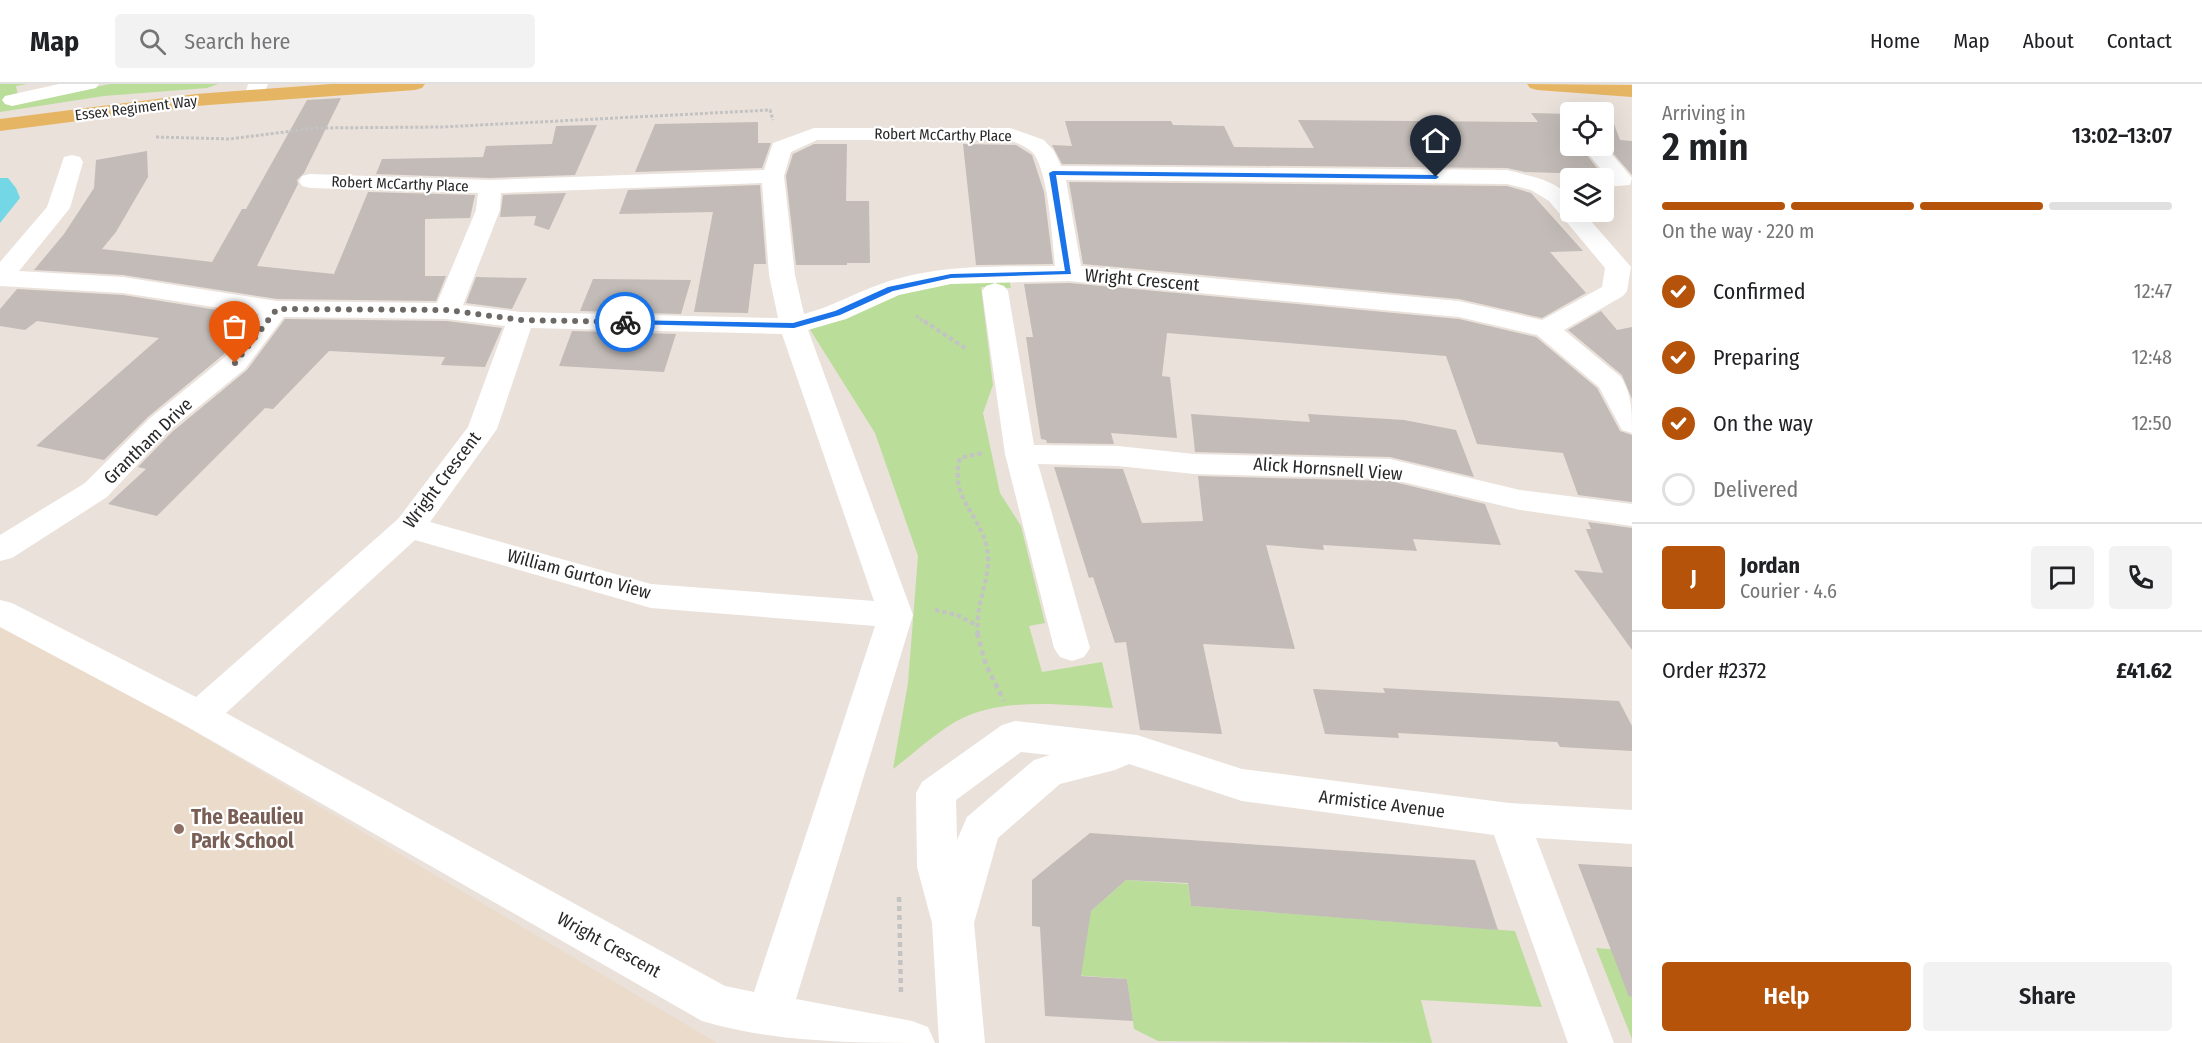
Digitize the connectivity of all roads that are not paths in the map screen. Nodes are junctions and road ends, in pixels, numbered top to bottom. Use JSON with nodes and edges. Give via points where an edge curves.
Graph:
{"nodes":[{"id":1,"x":89,"y":84,"type":"edge"},
{"id":2,"x":415,"y":84,"type":"edge"},
{"id":3,"x":1541,"y":84,"type":"edge"},
{"id":4,"x":257,"y":89,"type":"edge"},
{"id":5,"x":1632,"y":91,"type":"edge"},
{"id":6,"x":12,"y":100,"type":"dead end"},
{"id":7,"x":1632,"y":105,"type":"edge"},
{"id":8,"x":0,"y":125,"type":"edge"},
{"id":9,"x":1602,"y":156,"type":"edge"},
{"id":10,"x":72,"y":162,"type":"dead end"},
{"id":11,"x":1612,"y":168,"type":"edge"},
{"id":12,"x":1614,"y":171,"type":"edge"},
{"id":13,"x":1053,"y":173,"type":"junction"},
{"id":14,"x":773,"y":176,"type":"junction"},
{"id":15,"x":1614,"y":180,"type":"edge"},
{"id":16,"x":310,"y":182,"type":"dead end"},
{"id":17,"x":1560,"y":182,"type":"edge"},
{"id":18,"x":1539,"y":185,"type":"junction"},
{"id":19,"x":490,"y":187,"type":"junction"},
{"id":20,"x":1069,"y":273,"type":"junction"},
{"id":21,"x":1,"y":278,"type":"edge"},
{"id":22,"x":995,"y":291,"type":"dead end"},
{"id":23,"x":277,"y":309,"type":"junction"},
{"id":24,"x":447,"y":310,"type":"junction"},
{"id":25,"x":521,"y":320,"type":"junction"},
{"id":26,"x":794,"y":326,"type":"junction"},
{"id":27,"x":1546,"y":329,"type":"junction"},
{"id":28,"x":1632,"y":424,"type":"edge"},
{"id":29,"x":1020,"y":454,"type":"junction"},
{"id":30,"x":1632,"y":515,"type":"edge"},
{"id":31,"x":409,"y":527,"type":"junction"},
{"id":32,"x":0,"y":550,"type":"edge"},
{"id":33,"x":0,"y":612,"type":"edge"},
{"id":34,"x":896,"y":615,"type":"junction"},
{"id":35,"x":1072,"y":648,"type":"dead end"},
{"id":36,"x":199,"y":716,"type":"junction"},
{"id":37,"x":1137,"y":750,"type":"junction"},
{"id":38,"x":1509,"y":820,"type":"junction"},
{"id":39,"x":1632,"y":827,"type":"edge"},
{"id":40,"x":953,"y":923,"type":"junction"},
{"id":41,"x":769,"y":1015,"type":"junction"},
{"id":42,"x":912,"y":1043,"type":"edge"},
{"id":43,"x":962,"y":1043,"type":"edge"},
{"id":44,"x":1591,"y":1043,"type":"edge"}],
"edges":[{"from":1,"to":6,"type":"street"},
{"from":2,"to":4,"type":"main road","name":"Essex Regiment Way"},
{"from":3,"to":5,"type":"main road"},
{"from":3,"to":7,"type":"main road"},
{"from":4,"to":8,"type":"main road","name":"Essex Regiment Way"},
{"from":9,"to":11,"type":"street"},
{"from":10,"to":21,"type":"street","via":[[58,208]]},
{"from":12,"to":15,"type":"street","via":[[1622,180]]},
{"from":13,"to":14,"type":"street","name":"Robert McCarthy Place","via":[[1042,150],[1028,139],[1010,134],[814,134],[781,148]]},
{"from":13,"to":18,"type":"street","via":[[1508,177]]},
{"from":13,"to":20,"type":"street","name":"Robert McCarthy Place"},
{"from":14,"to":19,"type":"street","name":"Robert McCarthy Place"},
{"from":14,"to":26,"type":"street","via":[[782,275]]},
{"from":16,"to":19,"type":"street","name":"Robert McCarthy Place"},
{"from":17,"to":18,"type":"street"},
{"from":18,"to":27,"type":"street","via":[[1557,196],[1618,267],[1614,291]]},
{"from":19,"to":24,"type":"street","name":"Robert McCarthy Place","via":[[488,210]]},
{"from":20,"to":26,"type":"street","name":"Wright Crescent","via":[[951,276],[885,291],[837,313]]},
{"from":20,"to":27,"type":"street","name":"Wright Crescent","via":[[1459,309]]},
{"from":21,"to":23,"type":"street","via":[[123,285]]},
{"from":22,"to":29,"type":"street"},
{"from":23,"to":24,"type":"street"},
{"from":23,"to":32,"type":"street","name":"Grantham Drive","via":[[235,363],[160,424],[96,490]]},
{"from":24,"to":25,"type":"street"},
{"from":25,"to":26,"type":"street","name":"Wright Crescent"},
{"from":25,"to":31,"type":"street","name":"Wright Crescent","via":[[482,429]]},
{"from":26,"to":34,"type":"street"},
{"from":27,"to":28,"type":"street","name":"Wright Crescent","via":[[1611,383]]},
{"from":29,"to":30,"type":"street","name":"Alick Hornsnell View","via":[[1390,469],[1520,500]]},
{"from":29,"to":35,"type":"street"},
{"from":31,"to":34,"type":"street","name":"William Gurton View","via":[[651,596]]},
{"from":31,"to":36,"type":"street","name":"Wright Crescent"},
{"from":33,"to":36,"type":"street"},
{"from":34,"to":41,"type":"street"},
{"from":36,"to":41,"type":"street","name":"Wright Crescent","via":[[718,1006]]},
{"from":37,"to":38,"type":"street","name":"Armistice Avenue","via":[[1242,785]]},
{"from":37,"to":40,"type":"street","name":"Armistice Avenue","via":[[1048,771],[981,829]]},
{"from":37,"to":40,"type":"street","name":"Armistice Avenue","via":[[1015,736],[936,793],[938,867]]},
{"from":38,"to":39,"type":"street","name":"Armistice Avenue"},
{"from":38,"to":44,"type":"street"},
{"from":40,"to":43,"type":"street","name":"Armistice Avenue"},
{"from":41,"to":42,"type":"street","name":"Wright Crescent"}]}
